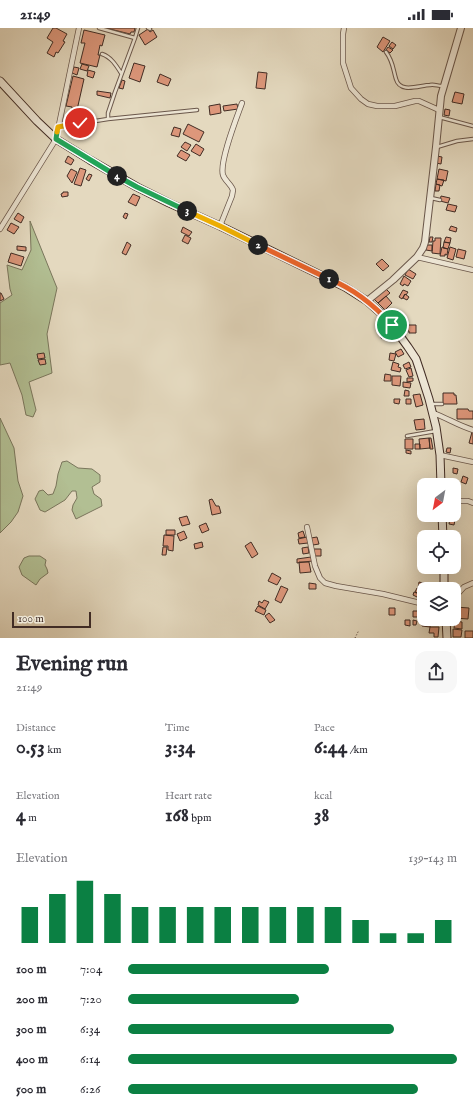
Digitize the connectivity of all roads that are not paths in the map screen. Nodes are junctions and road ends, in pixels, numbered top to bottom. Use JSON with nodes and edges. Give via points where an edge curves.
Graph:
{"nodes":[{"id":1,"x":79,"y":28,"type":"edge"},
{"id":2,"x":99,"y":28,"type":"edge"},
{"id":3,"x":138,"y":28,"type":"edge"},
{"id":4,"x":344,"y":28,"type":"edge"},
{"id":5,"x":461,"y":28,"type":"edge"},
{"id":6,"x":135,"y":38,"type":"junction"},
{"id":7,"x":386,"y":52,"type":"dead end"},
{"id":8,"x":102,"y":54,"type":"dead end"},
{"id":9,"x":121,"y":73,"type":"junction"},
{"id":10,"x":0,"y":81,"type":"edge"},
{"id":11,"x":443,"y":86,"type":"junction"},
{"id":12,"x":242,"y":103,"type":"dead end"},
{"id":13,"x":197,"y":110,"type":"dead end"},
{"id":14,"x":439,"y":114,"type":"junction"},
{"id":15,"x":108,"y":119,"type":"junction"},
{"id":16,"x":473,"y":126,"type":"edge"},
{"id":17,"x":58,"y":127,"type":"junction"},
{"id":18,"x":56,"y":139,"type":"junction"},
{"id":19,"x":473,"y":139,"type":"edge"},
{"id":20,"x":436,"y":147,"type":"junction"},
{"id":21,"x":430,"y":198,"type":"junction"},
{"id":22,"x":440,"y":200,"type":"dead end"},
{"id":23,"x":220,"y":226,"type":"junction"},
{"id":24,"x":0,"y":229,"type":"edge"},
{"id":25,"x":417,"y":257,"type":"junction"},
{"id":26,"x":473,"y":270,"type":"edge"},
{"id":27,"x":367,"y":301,"type":"junction"},
{"id":28,"x":430,"y":404,"type":"junction"},
{"id":29,"x":442,"y":404,"type":"dead end"},
{"id":30,"x":433,"y":414,"type":"junction"},
{"id":31,"x":473,"y":430,"type":"edge"},
{"id":32,"x":436,"y":431,"type":"junction"},
{"id":33,"x":407,"y":436,"type":"dead end"},
{"id":34,"x":440,"y":456,"type":"junction"},
{"id":35,"x":473,"y":462,"type":"edge"},
{"id":36,"x":441,"y":478,"type":"edge"},
{"id":37,"x":461,"y":501,"type":"edge"},
{"id":38,"x":473,"y":503,"type":"edge"},
{"id":39,"x":306,"y":527,"type":"dead end"},
{"id":40,"x":473,"y":583,"type":"edge"},
{"id":41,"x":461,"y":590,"type":"edge"},
{"id":42,"x":417,"y":602,"type":"edge"},
{"id":43,"x":446,"y":626,"type":"edge"},
{"id":44,"x":447,"y":638,"type":"edge"}],
"edges":[{"from":1,"to":17,"type":"street"},
{"from":2,"to":6,"type":"lane"},
{"from":3,"to":6,"type":"lane"},
{"from":4,"to":14,"type":"street","via":[[344,63],[351,88],[361,99],[377,106],[395,106],[419,101]]},
{"from":5,"to":11,"type":"street"},
{"from":6,"to":9,"type":"lane"},
{"from":7,"to":11,"type":"lane","via":[[393,64],[396,80],[401,85],[409,88],[430,84]]},
{"from":8,"to":9,"type":"lane","via":[[111,59]]},
{"from":9,"to":15,"type":"lane"},
{"from":10,"to":18,"type":"main road"},
{"from":11,"to":14,"type":"street"},
{"from":12,"to":23,"type":"street","via":[[223,164],[223,174],[233,192]]},
{"from":13,"to":15,"type":"lane"},
{"from":14,"to":16,"type":"lane"},
{"from":14,"to":20,"type":"street"},
{"from":15,"to":17,"type":"lane"},
{"from":17,"to":18,"type":"street"},
{"from":18,"to":23,"type":"main road","via":[[137,187]]},
{"from":18,"to":24,"type":"street"},
{"from":19,"to":20,"type":"lane"},
{"from":20,"to":21,"type":"street"},
{"from":21,"to":22,"type":"lane"},
{"from":21,"to":25,"type":"street","via":[[425,242]]},
{"from":23,"to":27,"type":"main road","via":[[333,281]]},
{"from":25,"to":26,"type":"street"},
{"from":25,"to":27,"type":"street"},
{"from":27,"to":28,"type":"main road","via":[[392,325],[416,359]]},
{"from":28,"to":29,"type":"lane"},
{"from":28,"to":30,"type":"main road"},
{"from":30,"to":31,"type":"street"},
{"from":30,"to":32,"type":"main road"},
{"from":32,"to":33,"type":"lane"},
{"from":32,"to":34,"type":"main road"},
{"from":34,"to":35,"type":"street"},
{"from":34,"to":36,"type":"main road"},
{"from":37,"to":38,"type":"street"},
{"from":39,"to":42,"type":"street","via":[[315,566],[325,583]]},
{"from":40,"to":41,"type":"street"},
{"from":43,"to":44,"type":"main road"}]}
